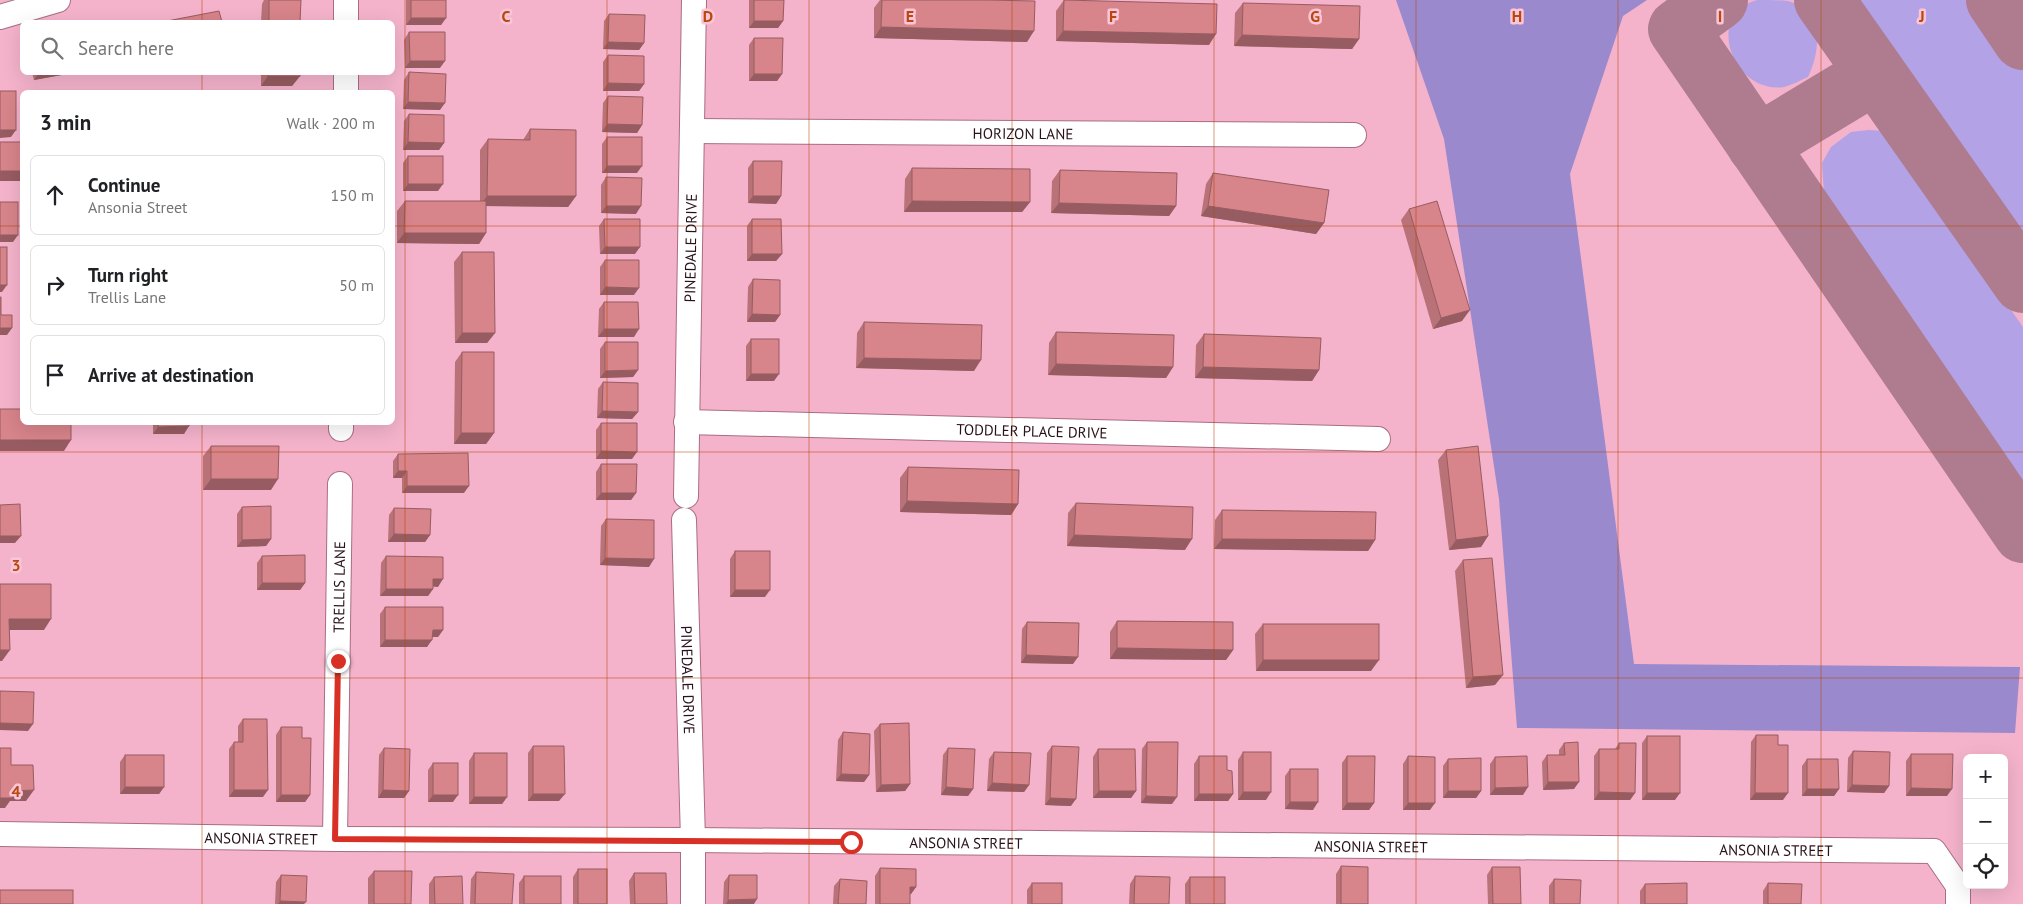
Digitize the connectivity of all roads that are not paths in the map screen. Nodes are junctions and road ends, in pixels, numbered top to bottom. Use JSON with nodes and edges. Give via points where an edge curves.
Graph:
{"nodes":[{"id":1,"x":58,"y":0,"type":"edge"},
{"id":2,"x":346,"y":0,"type":"edge"},
{"id":3,"x":694,"y":0,"type":"edge"},
{"id":4,"x":0,"y":17,"type":"edge"},
{"id":5,"x":346,"y":20,"type":"edge"},
{"id":6,"x":346,"y":75,"type":"edge"},
{"id":7,"x":346,"y":90,"type":"edge"},
{"id":8,"x":692,"y":130,"type":"junction"},
{"id":9,"x":1354,"y":135,"type":"dead end"},
{"id":10,"x":686,"y":422,"type":"junction"},
{"id":11,"x":1378,"y":439,"type":"dead end"},
{"id":12,"x":340,"y":484,"type":"dead end"},
{"id":13,"x":686,"y":496,"type":"dead end"},
{"id":14,"x":684,"y":520,"type":"dead end"},
{"id":15,"x":0,"y":834,"type":"edge"},
{"id":16,"x":335,"y":839,"type":"junction"},
{"id":17,"x":693,"y":840,"type":"junction"},
{"id":18,"x":693,"y":904,"type":"edge"},
{"id":19,"x":1958,"y":904,"type":"edge"}],
"edges":[{"from":1,"to":4,"type":"street"},
{"from":2,"to":5,"type":"street"},
{"from":3,"to":8,"type":"street","name":"PINEDALE DRIVE"},
{"from":6,"to":7,"type":"street"},
{"from":8,"to":9,"type":"street","name":"HORIZON LANE"},
{"from":8,"to":10,"type":"street","name":"PINEDALE DRIVE"},
{"from":10,"to":11,"type":"street","name":"TODDLER PLACE DRIVE"},
{"from":10,"to":13,"type":"street","name":"PINEDALE DRIVE"},
{"from":12,"to":16,"type":"street","name":"TRELLIS LANE"},
{"from":14,"to":17,"type":"street","name":"PINEDALE DRIVE"},
{"from":15,"to":16,"type":"street","name":"ANSONIA STREET"},
{"from":16,"to":17,"type":"street","name":"ANSONIA STREET"},
{"from":17,"to":18,"type":"street","name":"PINEDALE DRIVE"},
{"from":17,"to":19,"type":"street","name":"ANSONIA STREET","via":[[1934,851],[1958,886]]}]}
